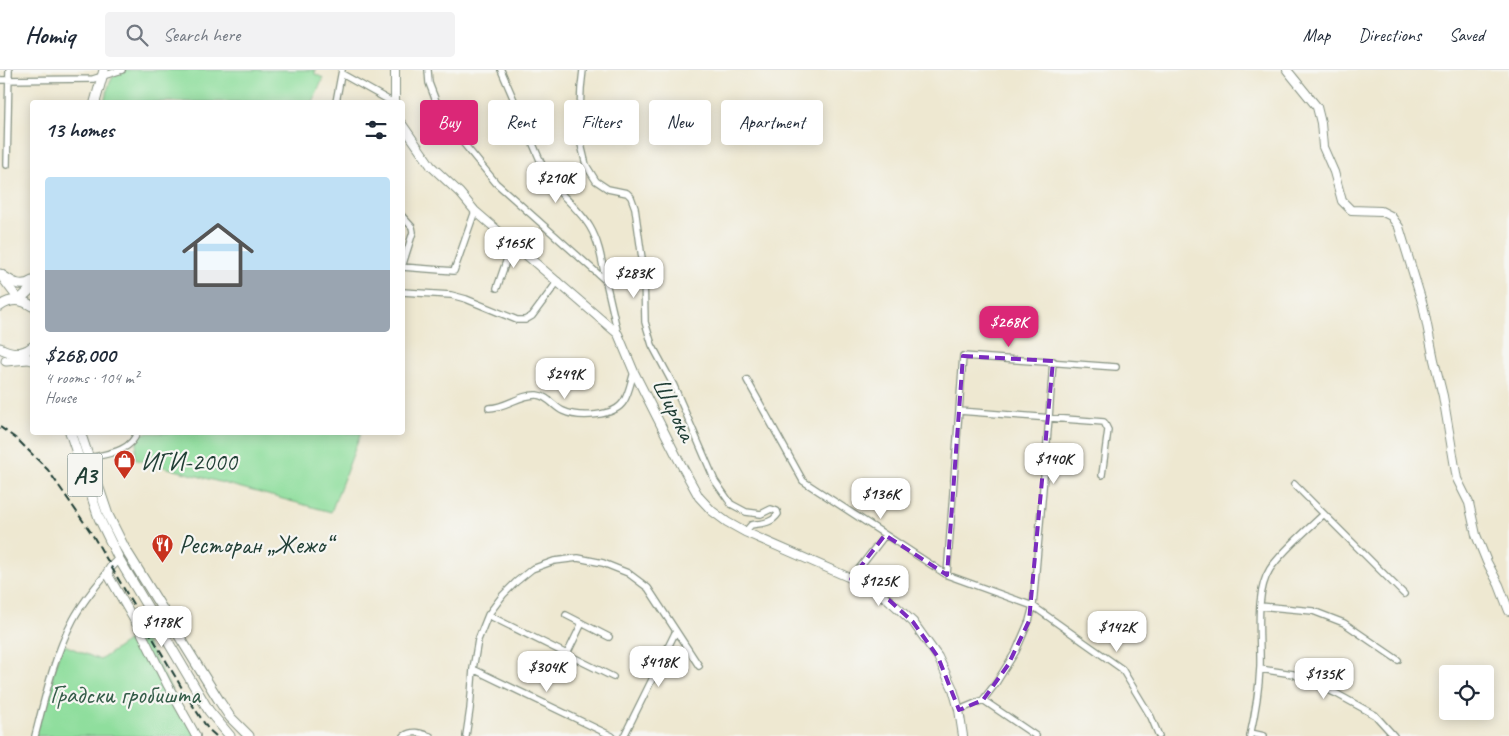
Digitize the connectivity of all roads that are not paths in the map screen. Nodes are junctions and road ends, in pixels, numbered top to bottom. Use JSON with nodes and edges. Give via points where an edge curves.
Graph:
{"nodes":[{"id":1,"x":9,"y":70,"type":"edge"},
{"id":2,"x":122,"y":70,"type":"edge"},
{"id":3,"x":395,"y":70,"type":"edge"},
{"id":4,"x":428,"y":70,"type":"edge"},
{"id":5,"x":501,"y":70,"type":"edge"},
{"id":6,"x":584,"y":70,"type":"edge"},
{"id":7,"x":1287,"y":70,"type":"edge"},
{"id":8,"x":342,"y":72,"type":"edge"},
{"id":9,"x":103,"y":73,"type":"edge"},
{"id":10,"x":0,"y":80,"type":"edge"},
{"id":11,"x":9,"y":80,"type":"junction"},
{"id":12,"x":96,"y":100,"type":"edge"},
{"id":13,"x":336,"y":100,"type":"edge"},
{"id":14,"x":390,"y":100,"type":"edge"},
{"id":15,"x":393,"y":100,"type":"edge"},
{"id":16,"x":405,"y":128,"type":"edge"},
{"id":17,"x":7,"y":166,"type":"dead end"},
{"id":18,"x":475,"y":211,"type":"junction"},
{"id":19,"x":405,"y":219,"type":"edge"},
{"id":20,"x":512,"y":244,"type":"junction"},
{"id":21,"x":405,"y":258,"type":"edge"},
{"id":22,"x":405,"y":267,"type":"edge"},
{"id":23,"x":0,"y":274,"type":"edge"},
{"id":24,"x":558,"y":281,"type":"junction"},
{"id":25,"x":606,"y":281,"type":"junction"},
{"id":26,"x":30,"y":282,"type":"edge"},
{"id":27,"x":497,"y":288,"type":"dead end"},
{"id":28,"x":30,"y":290,"type":"edge"},
{"id":29,"x":405,"y":292,"type":"edge"},
{"id":30,"x":19,"y":300,"type":"junction"},
{"id":31,"x":30,"y":304,"type":"edge"},
{"id":32,"x":0,"y":306,"type":"edge"},
{"id":33,"x":618,"y":334,"type":"junction"},
{"id":34,"x":0,"y":348,"type":"edge"},
{"id":35,"x":30,"y":348,"type":"edge"},
{"id":36,"x":14,"y":353,"type":"junction"},
{"id":37,"x":30,"y":359,"type":"edge"},
{"id":38,"x":30,"y":360,"type":"edge"},
{"id":39,"x":1053,"y":361,"type":"junction"},
{"id":40,"x":3,"y":365,"type":"edge"},
{"id":41,"x":1116,"y":367,"type":"dead end"},
{"id":42,"x":634,"y":372,"type":"junction"},
{"id":43,"x":747,"y":380,"type":"dead end"},
{"id":44,"x":489,"y":408,"type":"dead end"},
{"id":45,"x":958,"y":411,"type":"junction"},
{"id":46,"x":1050,"y":418,"type":"junction"},
{"id":47,"x":71,"y":435,"type":"edge"},
{"id":48,"x":81,"y":435,"type":"edge"},
{"id":49,"x":136,"y":435,"type":"edge"},
{"id":50,"x":88,"y":458,"type":"junction"},
{"id":51,"x":1102,"y":476,"type":"dead end"},
{"id":52,"x":1294,"y":484,"type":"dead end"},
{"id":53,"x":1324,"y":514,"type":"junction"},
{"id":54,"x":745,"y":532,"type":"junction"},
{"id":55,"x":886,"y":535,"type":"junction"},
{"id":56,"x":119,"y":559,"type":"junction"},
{"id":57,"x":107,"y":573,"type":"junction"},
{"id":58,"x":948,"y":575,"type":"junction"},
{"id":59,"x":851,"y":579,"type":"junction"},
{"id":60,"x":1404,"y":594,"type":"dead end"},
{"id":61,"x":1033,"y":606,"type":"junction"},
{"id":62,"x":1260,"y":606,"type":"junction"},
{"id":63,"x":1509,"y":611,"type":"edge"},
{"id":64,"x":566,"y":615,"type":"dead end"},
{"id":65,"x":488,"y":616,"type":"junction"},
{"id":66,"x":582,"y":623,"type":"junction"},
{"id":67,"x":676,"y":631,"type":"junction"},
{"id":68,"x":609,"y":637,"type":"dead end"},
{"id":69,"x":567,"y":654,"type":"junction"},
{"id":70,"x":1398,"y":660,"type":"dead end"},
{"id":71,"x":699,"y":666,"type":"dead end"},
{"id":72,"x":473,"y":669,"type":"junction"},
{"id":73,"x":1260,"y":669,"type":"junction"},
{"id":74,"x":613,"y":676,"type":"dead end"},
{"id":75,"x":983,"y":700,"type":"junction"},
{"id":76,"x":959,"y":710,"type":"junction"},
{"id":77,"x":1251,"y":734,"type":"edge"},
{"id":78,"x":34,"y":736,"type":"edge"},
{"id":79,"x":196,"y":736,"type":"edge"},
{"id":80,"x":230,"y":736,"type":"edge"},
{"id":81,"x":248,"y":736,"type":"edge"},
{"id":82,"x":404,"y":736,"type":"edge"},
{"id":83,"x":430,"y":736,"type":"edge"},
{"id":84,"x":466,"y":736,"type":"edge"},
{"id":85,"x":612,"y":736,"type":"edge"},
{"id":86,"x":624,"y":736,"type":"edge"},
{"id":87,"x":962,"y":736,"type":"edge"},
{"id":88,"x":1036,"y":736,"type":"edge"},
{"id":89,"x":1159,"y":736,"type":"edge"},
{"id":90,"x":1264,"y":736,"type":"edge"},
{"id":91,"x":1394,"y":736,"type":"edge"}],
"edges":[{"from":1,"to":11,"type":"street"},
{"from":2,"to":9,"type":"street"},
{"from":3,"to":15,"type":"street"},
{"from":4,"to":25,"type":"street","via":[[429,83],[439,109],[496,183]]},
{"from":5,"to":25,"type":"street","name":"Широка","via":[[549,181],[591,228],[602,255]]},
{"from":6,"to":54,"type":"street","via":[[579,136],[586,165],[596,181],[631,197],[644,273],[645,322],[652,345],[674,386],[715,481],[731,504],[746,512],[777,511],[770,522],[751,525]]},
{"from":7,"to":63,"type":"street","via":[[1316,107],[1323,147],[1342,202],[1352,210],[1380,211],[1391,216],[1399,227],[1423,305],[1457,479],[1486,562]]},
{"from":8,"to":13,"type":"street"},
{"from":8,"to":14,"type":"street"},
{"from":9,"to":11,"type":"street","via":[[93,79]]},
{"from":9,"to":12,"type":"main road"},
{"from":10,"to":11,"type":"street"},
{"from":11,"to":17,"type":"street"},
{"from":16,"to":18,"type":"street","via":[[431,166]]},
{"from":18,"to":20,"type":"street"},
{"from":18,"to":22,"type":"street","via":[[454,271]]},
{"from":19,"to":21,"type":"street","via":[[414,232]]},
{"from":20,"to":24,"type":"street"},
{"from":20,"to":27,"type":"street"},
{"from":23,"to":26,"type":"main road","via":[[15,284]]},
{"from":23,"to":30,"type":"street"},
{"from":24,"to":29,"type":"street","via":[[532,316],[525,320],[517,320],[452,294]]},
{"from":24,"to":33,"type":"street"},
{"from":25,"to":33,"type":"street","name":"Широка"},
{"from":28,"to":30,"type":"main road"},
{"from":30,"to":31,"type":"main road"},
{"from":30,"to":32,"type":"main road"},
{"from":33,"to":42,"type":"street","name":"Широка"},
{"from":34,"to":36,"type":"main road"},
{"from":35,"to":36,"type":"main road"},
{"from":36,"to":37,"type":"main road"},
{"from":36,"to":40,"type":"main road"},
{"from":38,"to":40,"type":"main road"},
{"from":39,"to":41,"type":"street"},
{"from":39,"to":45,"type":"street","via":[[963,356]]},
{"from":39,"to":46,"type":"street"},
{"from":42,"to":44,"type":"street","via":[[624,402],[601,414],[564,412],[537,395]]},
{"from":42,"to":54,"type":"street","name":"Широка","via":[[699,497],[712,511]]},
{"from":43,"to":55,"type":"street","via":[[803,481]]},
{"from":45,"to":46,"type":"street"},
{"from":45,"to":58,"type":"street"},
{"from":46,"to":51,"type":"street","via":[[1104,422],[1108,430]]},
{"from":46,"to":61,"type":"street"},
{"from":47,"to":56,"type":"main road","number":"A3","via":[[99,518]]},
{"from":48,"to":50,"type":"main road","number":"A3"},
{"from":49,"to":50,"type":"street","via":[[126,448]]},
{"from":50,"to":81,"type":"main road","number":"A3","via":[[108,515],[124,547],[220,702]]},
{"from":52,"to":53,"type":"street"},
{"from":53,"to":60,"type":"street"},
{"from":53,"to":62,"type":"street","via":[[1270,570],[1262,588]]},
{"from":54,"to":59,"type":"street","name":"Широка"},
{"from":55,"to":58,"type":"street"},
{"from":55,"to":59,"type":"street"},
{"from":56,"to":57,"type":"street"},
{"from":56,"to":80,"type":"main road","number":"A3","via":[[209,711]]},
{"from":57,"to":78,"type":"street","via":[[82,605],[62,644]]},
{"from":57,"to":79,"type":"street"},
{"from":58,"to":61,"type":"street"},
{"from":59,"to":76,"type":"street","name":"Широка","via":[[889,600],[913,622],[938,657]]},
{"from":61,"to":75,"type":"street","via":[[1016,651]]},
{"from":61,"to":89,"type":"street","via":[[1122,669]]},
{"from":62,"to":70,"type":"street","via":[[1313,611],[1344,623]]},
{"from":62,"to":73,"type":"street"},
{"from":64,"to":66,"type":"street"},
{"from":65,"to":67,"type":"street","via":[[503,594],[532,569],[554,561],[578,558],[603,562],[628,573],[648,588]]},
{"from":65,"to":69,"type":"street"},
{"from":65,"to":72,"type":"street","via":[[478,640]]},
{"from":66,"to":68,"type":"street"},
{"from":66,"to":69,"type":"street"},
{"from":67,"to":71,"type":"street"},
{"from":67,"to":86,"type":"street"},
{"from":69,"to":74,"type":"street"},
{"from":72,"to":84,"type":"street"},
{"from":72,"to":85,"type":"street"},
{"from":73,"to":77,"type":"street"},
{"from":73,"to":91,"type":"street","via":[[1293,674],[1337,694],[1375,715]]},
{"from":75,"to":76,"type":"street"},
{"from":75,"to":88,"type":"street"},
{"from":76,"to":87,"type":"street","name":"Широка"},
{"from":77,"to":90,"type":"street"},
{"from":82,"to":83,"type":"street","via":[[417,731]]}]}
